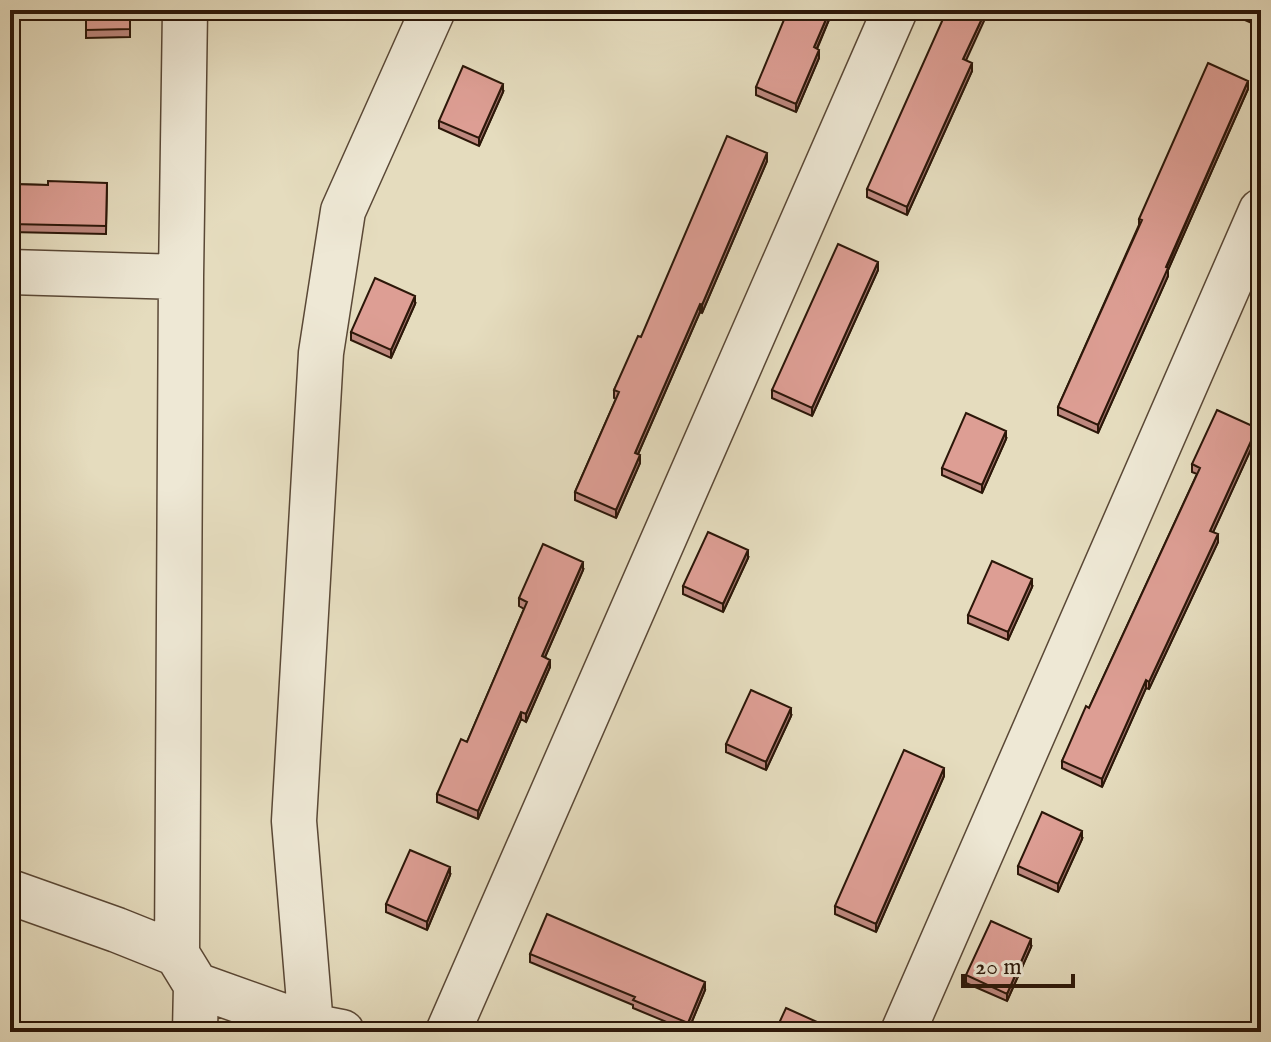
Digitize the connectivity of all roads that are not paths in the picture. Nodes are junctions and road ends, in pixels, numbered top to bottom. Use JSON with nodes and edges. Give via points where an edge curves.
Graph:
{"nodes":[{"id":1,"x":185,"y":10,"type":"edge"},
{"id":2,"x":433,"y":10,"type":"edge"},
{"id":3,"x":895,"y":10,"type":"edge"},
{"id":4,"x":1261,"y":211,"type":"edge"},
{"id":5,"x":10,"y":272,"type":"edge"},
{"id":6,"x":181,"y":277,"type":"junction"},
{"id":7,"x":10,"y":892,"type":"edge"},
{"id":8,"x":187,"y":970,"type":"junction"},
{"id":9,"x":326,"y":1029,"type":"edge"},
{"id":10,"x":195,"y":1032,"type":"edge"},
{"id":11,"x":448,"y":1032,"type":"edge"},
{"id":12,"x":903,"y":1032,"type":"edge"}],
"edges":[{"from":1,"to":6,"type":"street"},
{"from":2,"to":9,"type":"street","via":[[343,211],[321,353],[294,821]]},
{"from":3,"to":11,"type":"street"},
{"from":4,"to":12,"type":"street"},
{"from":5,"to":6,"type":"street"},
{"from":6,"to":8,"type":"street"},
{"from":7,"to":8,"type":"street","via":[[117,930]]},
{"from":8,"to":9,"type":"street"},
{"from":8,"to":10,"type":"street"}]}
